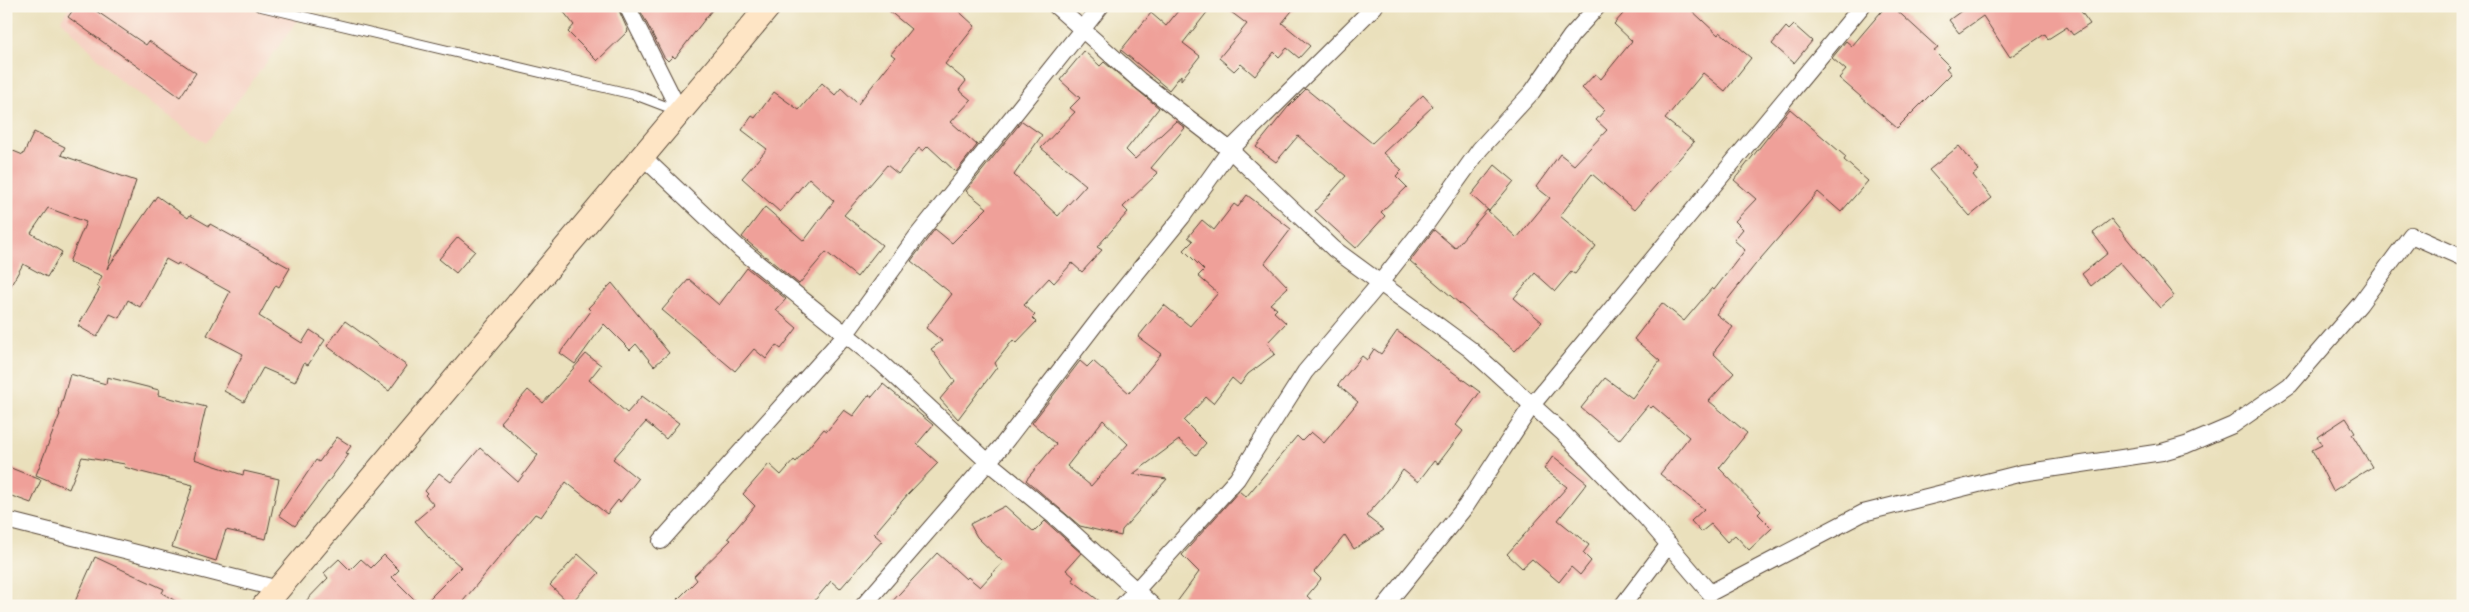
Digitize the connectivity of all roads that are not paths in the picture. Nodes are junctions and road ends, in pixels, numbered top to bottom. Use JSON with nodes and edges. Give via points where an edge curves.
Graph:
{"nodes":[{"id":1,"x":259,"y":6,"type":"edge"},
{"id":2,"x":627,"y":6,"type":"edge"},
{"id":3,"x":769,"y":6,"type":"edge"},
{"id":4,"x":1056,"y":6,"type":"edge"},
{"id":5,"x":1101,"y":6,"type":"edge"},
{"id":6,"x":1375,"y":6,"type":"edge"},
{"id":7,"x":1598,"y":6,"type":"edge"},
{"id":8,"x":1862,"y":6,"type":"edge"},
{"id":9,"x":1083,"y":30,"type":"junction"},
{"id":10,"x":680,"y":112,"type":"junction"},
{"id":11,"x":1230,"y":150,"type":"junction"},
{"id":12,"x":642,"y":156,"type":"junction"},
{"id":13,"x":2463,"y":258,"type":"edge"},
{"id":14,"x":1380,"y":283,"type":"junction"},
{"id":15,"x":845,"y":335,"type":"junction"},
{"id":16,"x":1532,"y":405,"type":"junction"},
{"id":17,"x":988,"y":462,"type":"junction"},
{"id":18,"x":6,"y":520,"type":"edge"},
{"id":19,"x":660,"y":541,"type":"dead end"},
{"id":20,"x":1669,"y":544,"type":"junction"},
{"id":21,"x":1138,"y":591,"type":"junction"},
{"id":22,"x":271,"y":597,"type":"edge"},
{"id":23,"x":863,"y":606,"type":"edge"},
{"id":24,"x":1122,"y":606,"type":"edge"},
{"id":25,"x":1153,"y":606,"type":"edge"},
{"id":26,"x":1385,"y":606,"type":"edge"},
{"id":27,"x":1622,"y":606,"type":"edge"}],
"edges":[{"from":1,"to":10,"type":"lane","via":[[636,95]]},
{"from":2,"to":10,"type":"street"},
{"from":3,"to":10,"type":"street"},
{"from":4,"to":9,"type":"street"},
{"from":5,"to":9,"type":"street"},
{"from":6,"to":11,"type":"street"},
{"from":7,"to":14,"type":"street","via":[[1571,36],[1532,92],[1480,149]]},
{"from":8,"to":16,"type":"street"},
{"from":9,"to":11,"type":"street","via":[[1139,80]]},
{"from":9,"to":15,"type":"street","via":[[917,236]]},
{"from":10,"to":12,"type":"street"},
{"from":11,"to":14,"type":"street","via":[[1334,249]]},
{"from":11,"to":17,"type":"street","via":[[1182,217]]},
{"from":12,"to":15,"type":"street","via":[[740,249]]},
{"from":12,"to":22,"type":"street"},
{"from":13,"to":20,"type":"street","via":[[2411,235],[2360,304],[2290,385],[2233,425],[2186,445],[2162,452],[2022,473],[1863,512],[1710,593]]},
{"from":14,"to":16,"type":"street","via":[[1470,349]]},
{"from":14,"to":21,"type":"street","via":[[1304,372],[1237,479]]},
{"from":15,"to":17,"type":"street","via":[[880,362]]},
{"from":15,"to":19,"type":"street"},
{"from":16,"to":20,"type":"street"},
{"from":16,"to":26,"type":"street","via":[[1466,506]]},
{"from":17,"to":21,"type":"street"},
{"from":17,"to":23,"type":"street"},
{"from":18,"to":22,"type":"street"},
{"from":20,"to":27,"type":"street"},
{"from":21,"to":24,"type":"street"},
{"from":21,"to":25,"type":"street"}]}
